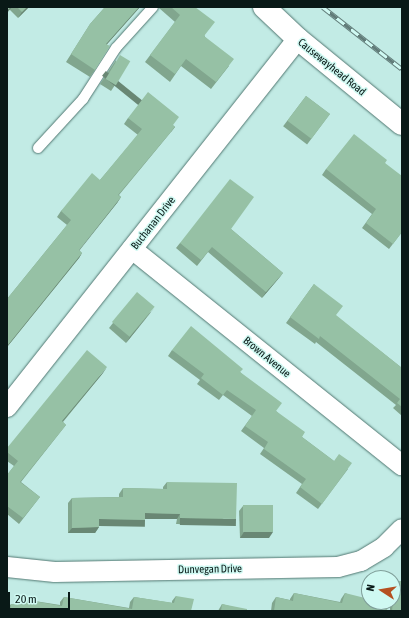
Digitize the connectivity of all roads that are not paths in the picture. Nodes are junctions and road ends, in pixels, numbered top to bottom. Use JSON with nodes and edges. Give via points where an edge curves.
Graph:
{"nodes":[{"id":1,"x":153,"y":7,"type":"edge"},
{"id":2,"x":264,"y":7,"type":"edge"},
{"id":3,"x":298,"y":39,"type":"junction"},
{"id":4,"x":402,"y":124,"type":"edge"},
{"id":5,"x":38,"y":148,"type":"dead end"},
{"id":6,"x":132,"y":249,"type":"junction"},
{"id":7,"x":7,"y":407,"type":"edge"},
{"id":8,"x":402,"y":465,"type":"edge"},
{"id":9,"x":402,"y":529,"type":"edge"},
{"id":10,"x":7,"y":567,"type":"edge"}],
"edges":[{"from":1,"to":5,"type":"lane","via":[[116,48],[83,99]]},
{"from":2,"to":3,"type":"main road","name":"Causewayhead Road"},
{"from":3,"to":4,"type":"main road","name":"Causewayhead Road"},
{"from":3,"to":6,"type":"street","name":"Buchanan Drive"},
{"from":6,"to":7,"type":"street","name":"Buchanan Drive"},
{"from":6,"to":8,"type":"street","name":"Brown Avenue"},
{"from":9,"to":10,"type":"street","name":"Dunvegan Drive","via":[[384,547],[361,561],[338,567],[56,572]]}]}
